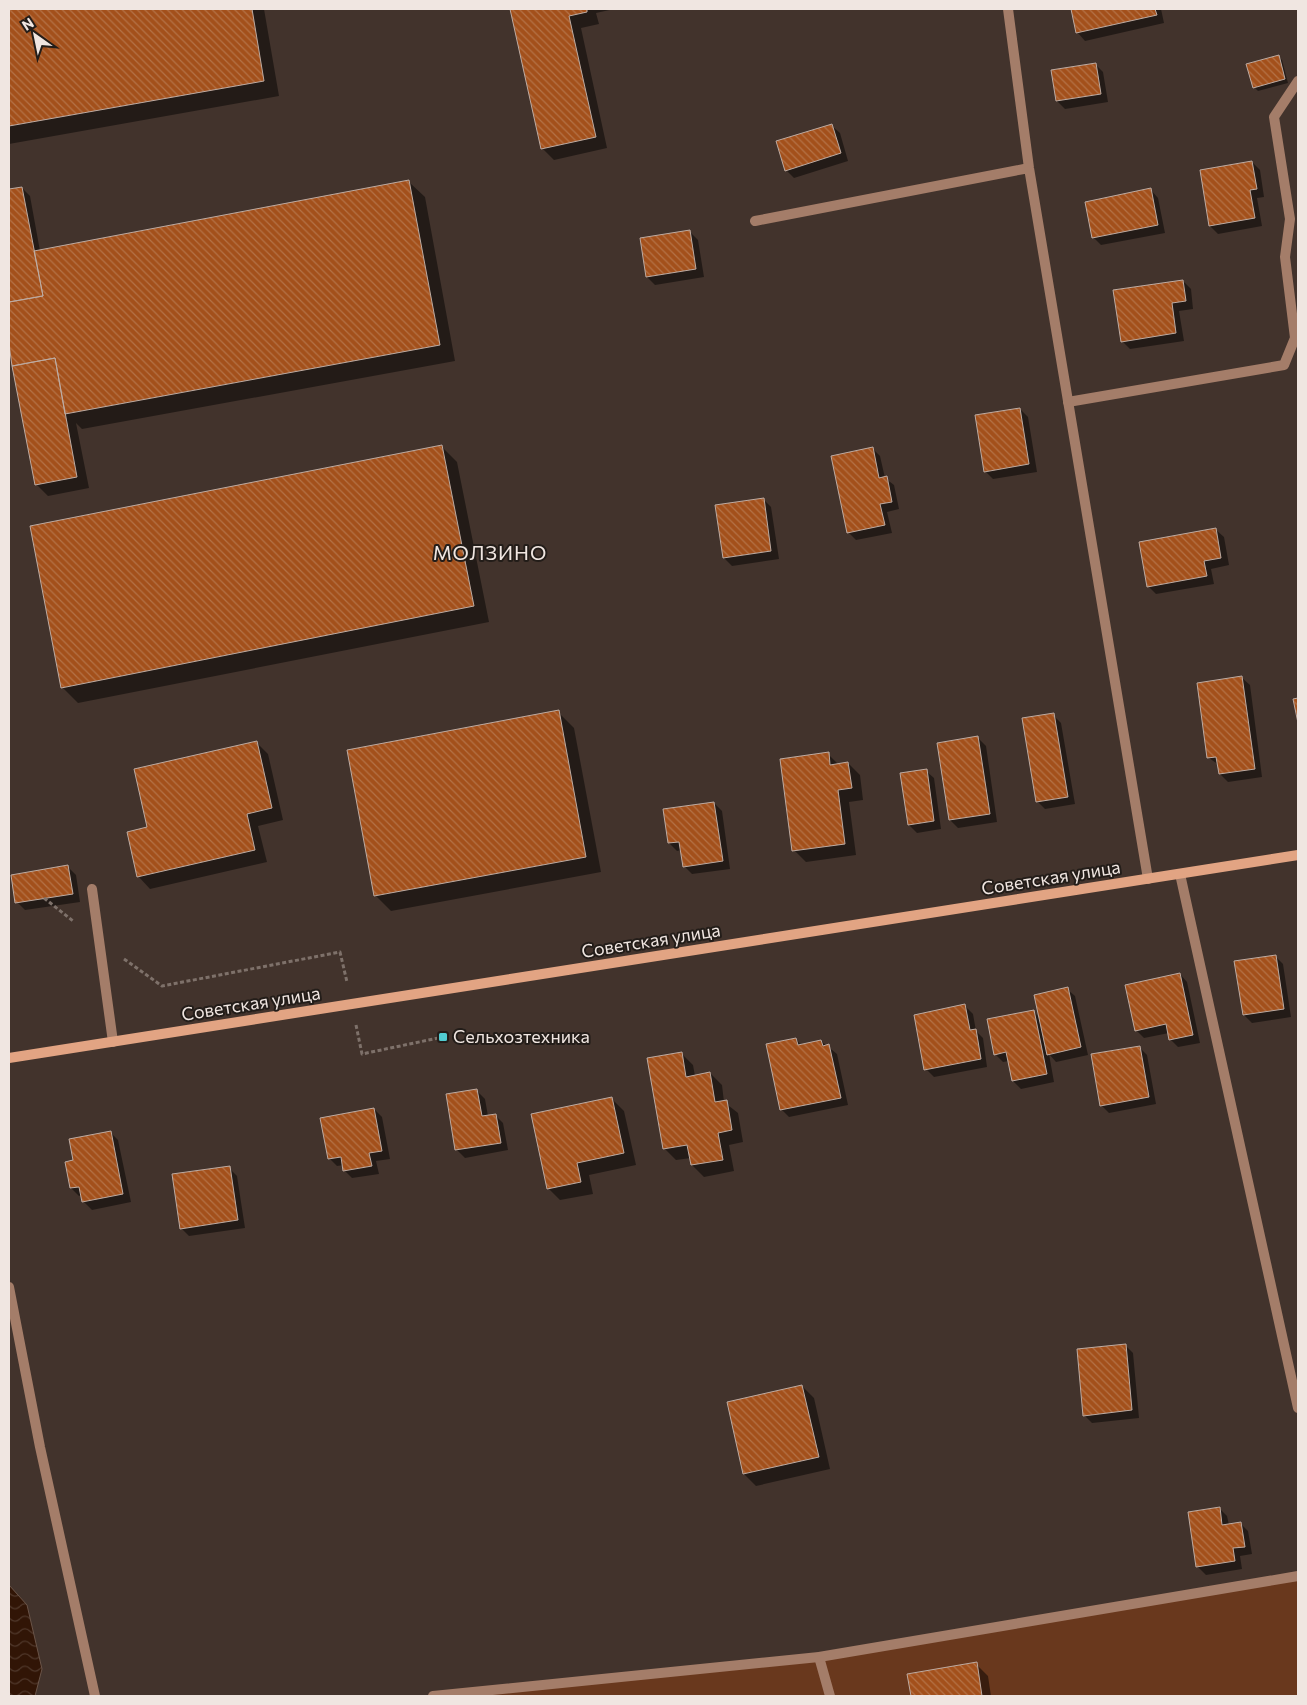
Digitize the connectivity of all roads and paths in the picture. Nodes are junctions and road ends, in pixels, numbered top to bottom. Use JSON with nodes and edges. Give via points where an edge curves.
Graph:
{"nodes":[{"id":1,"x":1008,"y":9,"type":"edge"},
{"id":2,"x":1298,"y":81,"type":"edge"},
{"id":3,"x":1029,"y":168,"type":"junction"},
{"id":4,"x":755,"y":222,"type":"dead end"},
{"id":5,"x":1068,"y":402,"type":"junction"},
{"id":6,"x":1298,"y":855,"type":"edge"},
{"id":7,"x":1180,"y":874,"type":"junction"},
{"id":8,"x":1148,"y":879,"type":"junction"},
{"id":9,"x":92,"y":889,"type":"dead end"},
{"id":10,"x":44,"y":898,"type":"dead end"},
{"id":11,"x":99,"y":940,"type":"junction"},
{"id":12,"x":352,"y":1004,"type":"junction"},
{"id":13,"x":443,"y":1037,"type":"dead end"},
{"id":14,"x":113,"y":1042,"type":"junction"},
{"id":15,"x":9,"y":1058,"type":"edge"},
{"id":16,"x":9,"y":1287,"type":"edge"},
{"id":17,"x":1298,"y":1408,"type":"edge"},
{"id":18,"x":1298,"y":1576,"type":"edge"},
{"id":19,"x":819,"y":1657,"type":"junction"},
{"id":20,"x":95,"y":1696,"type":"edge"},
{"id":21,"x":432,"y":1696,"type":"edge"},
{"id":22,"x":830,"y":1696,"type":"edge"}],
"edges":[{"from":1,"to":3,"type":"street"},
{"from":2,"to":5,"type":"street","via":[[1274,117],[1290,220],[1285,257],[1295,338],[1284,365]]},
{"from":3,"to":4,"type":"street"},
{"from":3,"to":5,"type":"street"},
{"from":5,"to":8,"type":"street"},
{"from":6,"to":7,"type":"street","name":"Советская улица"},
{"from":7,"to":8,"type":"street","name":"Советская улица"},
{"from":7,"to":17,"type":"street"},
{"from":8,"to":12,"type":"street","name":"Советская улица"},
{"from":9,"to":11,"type":"street"},
{"from":10,"to":11,"type":"path"},
{"from":11,"to":12,"type":"path","via":[[162,986],[340,952]]},
{"from":11,"to":14,"type":"street"},
{"from":12,"to":13,"type":"path","via":[[362,1054]]},
{"from":12,"to":14,"type":"street","name":"Советская улица"},
{"from":14,"to":15,"type":"street","name":"Советская улица"},
{"from":16,"to":20,"type":"street","via":[[40,1447]]},
{"from":18,"to":19,"type":"street"},
{"from":19,"to":21,"type":"street"},
{"from":19,"to":22,"type":"street"}]}
